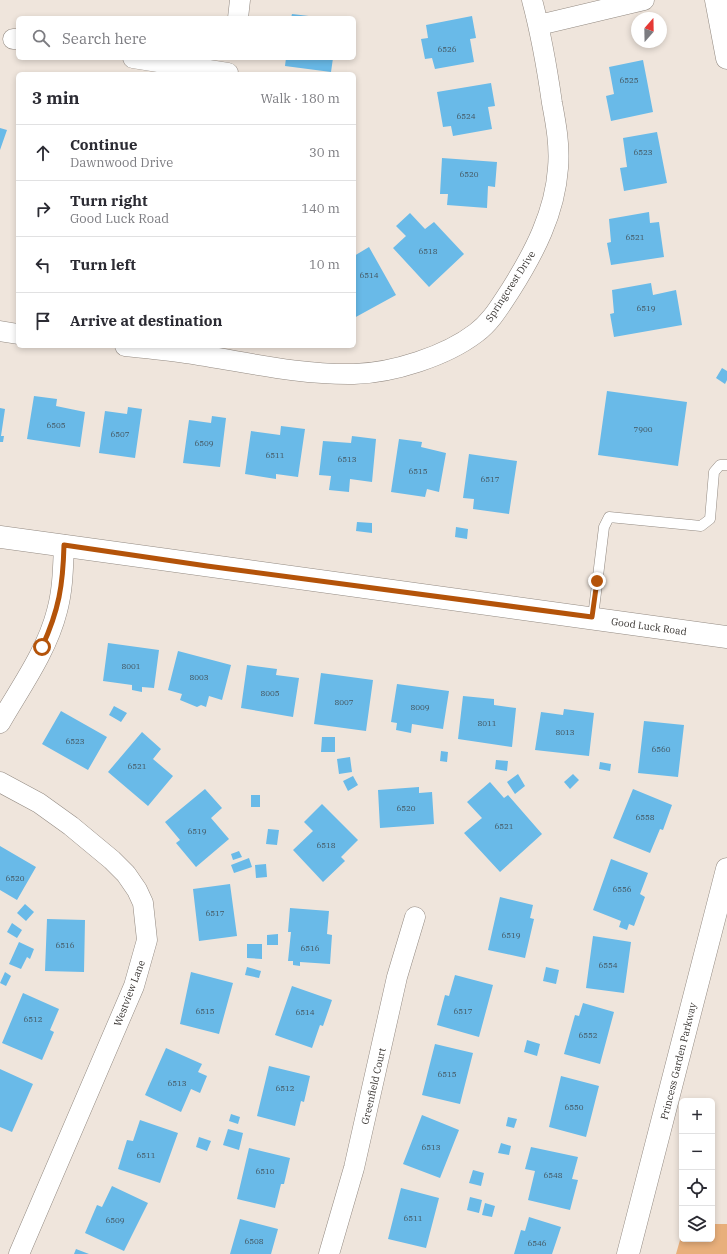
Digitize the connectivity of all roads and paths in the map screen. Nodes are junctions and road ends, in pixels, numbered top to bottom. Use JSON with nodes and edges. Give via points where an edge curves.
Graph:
{"nodes":[{"id":1,"x":240,"y":0,"type":"edge"},
{"id":2,"x":532,"y":0,"type":"edge"},
{"id":3,"x":644,"y":0,"type":"edge"},
{"id":4,"x":716,"y":0,"type":"edge"},
{"id":5,"x":238,"y":16,"type":"edge"},
{"id":6,"x":539,"y":25,"type":"junction"},
{"id":7,"x":727,"y":58,"type":"edge"},
{"id":8,"x":152,"y":60,"type":"edge"},
{"id":9,"x":229,"y":68,"type":"edge"},
{"id":10,"x":0,"y":331,"type":"edge"},
{"id":11,"x":16,"y":334,"type":"edge"},
{"id":12,"x":156,"y":348,"type":"edge"},
{"id":13,"x":188,"y":350,"type":"edge"},
{"id":14,"x":727,"y":465,"type":"edge"},
{"id":15,"x":0,"y":537,"type":"edge"},
{"id":16,"x":64,"y":545,"type":"junction"},
{"id":17,"x":593,"y":617,"type":"junction"},
{"id":18,"x":727,"y":637,"type":"edge"},
{"id":19,"x":0,"y":723,"type":"edge"},
{"id":20,"x":0,"y":782,"type":"edge"},
{"id":21,"x":727,"y":869,"type":"edge"},
{"id":22,"x":415,"y":916,"type":"dead end"},
{"id":23,"x":19,"y":1254,"type":"edge"},
{"id":24,"x":329,"y":1254,"type":"edge"},
{"id":25,"x":628,"y":1254,"type":"edge"}],
"edges":[{"from":1,"to":5,"type":"street"},
{"from":2,"to":6,"type":"street","name":"Springcrest Drive"},
{"from":3,"to":6,"type":"street"},
{"from":4,"to":7,"type":"main road"},
{"from":6,"to":13,"type":"street","name":"Springcrest Drive","via":[[557,134],[558,168],[554,194],[540,238],[488,322],[476,333],[439,354],[409,364],[355,374],[259,366]]},
{"from":8,"to":9,"type":"street"},
{"from":10,"to":11,"type":"street"},
{"from":12,"to":13,"type":"street","name":"Springcrest Drive"},
{"from":14,"to":17,"type":"lane","via":[[720,465],[714,472],[710,519],[701,526],[609,517],[604,527]]},
{"from":15,"to":16,"type":"main road","name":"Good Luck Road"},
{"from":16,"to":17,"type":"main road","name":"Good Luck Road","via":[[215,568]]},
{"from":16,"to":19,"type":"street","via":[[57,613],[42,647]]},
{"from":17,"to":18,"type":"main road","name":"Good Luck Road"},
{"from":20,"to":23,"type":"street","name":"Westview Lane","via":[[39,803],[71,826],[126,874],[143,903],[147,940],[134,986]]},
{"from":21,"to":25,"type":"main road","name":"Princess Garden Parkway"},
{"from":22,"to":24,"type":"street","name":"Greenfield Court","via":[[397,977],[354,1168]]}]}
